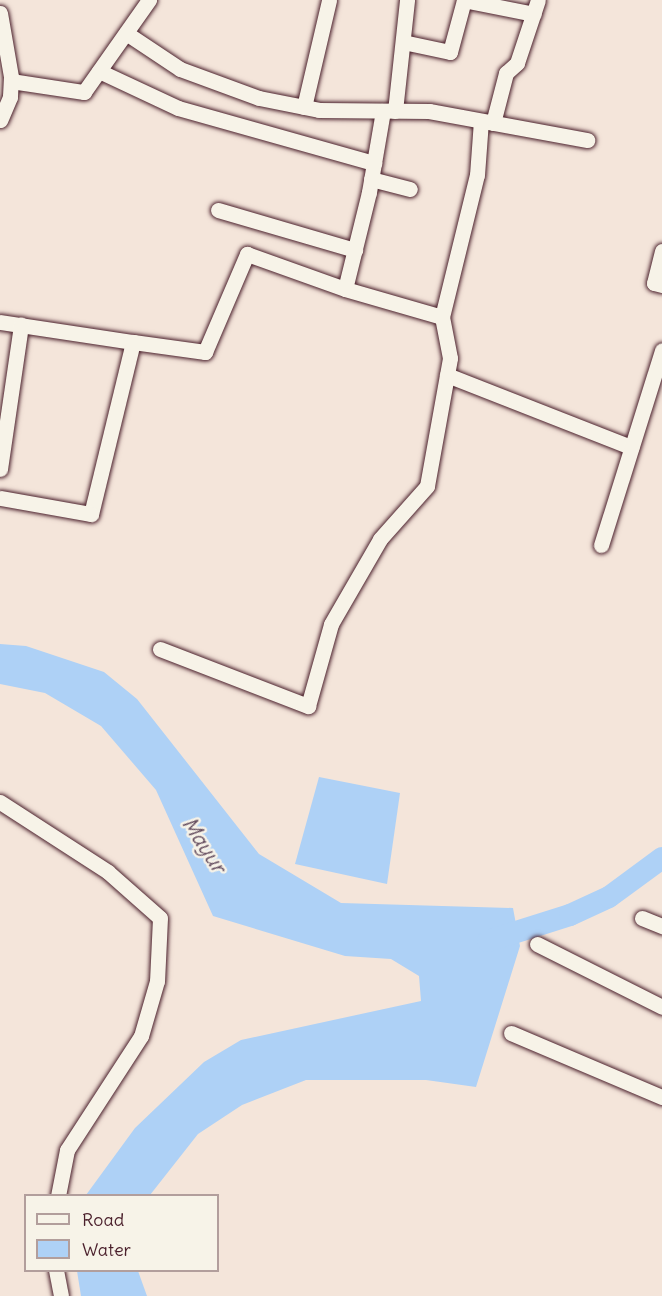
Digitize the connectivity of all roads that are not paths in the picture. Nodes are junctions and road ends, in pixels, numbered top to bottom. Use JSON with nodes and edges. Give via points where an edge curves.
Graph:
{"nodes":[{"id":1,"x":150,"y":0,"type":"edge"},
{"id":2,"x":329,"y":0,"type":"edge"},
{"id":3,"x":407,"y":0,"type":"edge"},
{"id":4,"x":464,"y":0,"type":"edge"},
{"id":5,"x":536,"y":7,"type":"edge"},
{"id":6,"x":0,"y":13,"type":"edge"},
{"id":7,"x":126,"y":33,"type":"junction"},
{"id":8,"x":403,"y":42,"type":"junction"},
{"id":9,"x":99,"y":71,"type":"junction"},
{"id":10,"x":7,"y":78,"type":"edge"},
{"id":11,"x":304,"y":107,"type":"junction"},
{"id":12,"x":389,"y":111,"type":"junction"},
{"id":13,"x":0,"y":120,"type":"edge"},
{"id":14,"x":487,"y":122,"type":"junction"},
{"id":15,"x":587,"y":141,"type":"dead end"},
{"id":16,"x":374,"y":163,"type":"junction"},
{"id":17,"x":371,"y":179,"type":"junction"},
{"id":18,"x":410,"y":189,"type":"dead end"},
{"id":19,"x":218,"y":210,"type":"dead end"},
{"id":20,"x":355,"y":250,"type":"junction"},
{"id":21,"x":662,"y":251,"type":"edge"},
{"id":22,"x":662,"y":285,"type":"edge"},
{"id":23,"x":345,"y":290,"type":"junction"},
{"id":24,"x":442,"y":316,"type":"junction"},
{"id":25,"x":0,"y":322,"type":"edge"},
{"id":26,"x":21,"y":325,"type":"junction"},
{"id":27,"x":133,"y":342,"type":"junction"},
{"id":28,"x":662,"y":350,"type":"edge"},
{"id":29,"x":447,"y":375,"type":"junction"},
{"id":30,"x":631,"y":447,"type":"junction"},
{"id":31,"x":0,"y":468,"type":"edge"},
{"id":32,"x":0,"y":498,"type":"edge"},
{"id":33,"x":601,"y":544,"type":"dead end"},
{"id":34,"x":160,"y":649,"type":"dead end"},
{"id":35,"x":0,"y":802,"type":"edge"},
{"id":36,"x":642,"y":918,"type":"dead end"},
{"id":37,"x":662,"y":926,"type":"edge"},
{"id":38,"x":537,"y":944,"type":"dead end"},
{"id":39,"x":662,"y":1007,"type":"edge"},
{"id":40,"x":511,"y":1033,"type":"dead end"},
{"id":41,"x":662,"y":1097,"type":"edge"},
{"id":42,"x":58,"y":1194,"type":"edge"},
{"id":43,"x":56,"y":1272,"type":"edge"},
{"id":44,"x":61,"y":1296,"type":"edge"}],
"edges":[{"from":1,"to":7,"type":"street"},
{"from":2,"to":11,"type":"street"},
{"from":3,"to":8,"type":"street"},
{"from":4,"to":5,"type":"street"},
{"from":4,"to":8,"type":"street","via":[[450,52]]},
{"from":5,"to":14,"type":"street","via":[[517,63],[506,73]]},
{"from":6,"to":10,"type":"street"},
{"from":7,"to":9,"type":"street"},
{"from":7,"to":11,"type":"street","via":[[180,69],[259,98]]},
{"from":8,"to":12,"type":"street"},
{"from":9,"to":10,"type":"street","via":[[84,92]]},
{"from":9,"to":16,"type":"street","via":[[178,108]]},
{"from":10,"to":13,"type":"street"},
{"from":11,"to":12,"type":"street"},
{"from":12,"to":14,"type":"street","via":[[429,111]]},
{"from":12,"to":16,"type":"street"},
{"from":14,"to":15,"type":"street"},
{"from":14,"to":24,"type":"street"},
{"from":16,"to":17,"type":"street"},
{"from":17,"to":18,"type":"street"},
{"from":17,"to":20,"type":"street"},
{"from":19,"to":20,"type":"street"},
{"from":20,"to":23,"type":"street"},
{"from":21,"to":22,"type":"street","via":[[654,283]]},
{"from":23,"to":24,"type":"street"},
{"from":23,"to":27,"type":"street","via":[[247,254],[206,352]]},
{"from":24,"to":29,"type":"street","via":[[450,358]]},
{"from":25,"to":26,"type":"street"},
{"from":26,"to":27,"type":"street"},
{"from":26,"to":31,"type":"street"},
{"from":27,"to":32,"type":"street","via":[[91,514]]},
{"from":28,"to":30,"type":"street"},
{"from":29,"to":30,"type":"street"},
{"from":29,"to":34,"type":"street","via":[[427,486],[380,539],[331,624],[308,706]]},
{"from":30,"to":33,"type":"street"},
{"from":35,"to":42,"type":"street","via":[[108,872],[160,918],[157,981],[141,1036],[67,1150]]},
{"from":36,"to":37,"type":"street"},
{"from":38,"to":39,"type":"street"},
{"from":40,"to":41,"type":"street"},
{"from":43,"to":44,"type":"street"}]}
